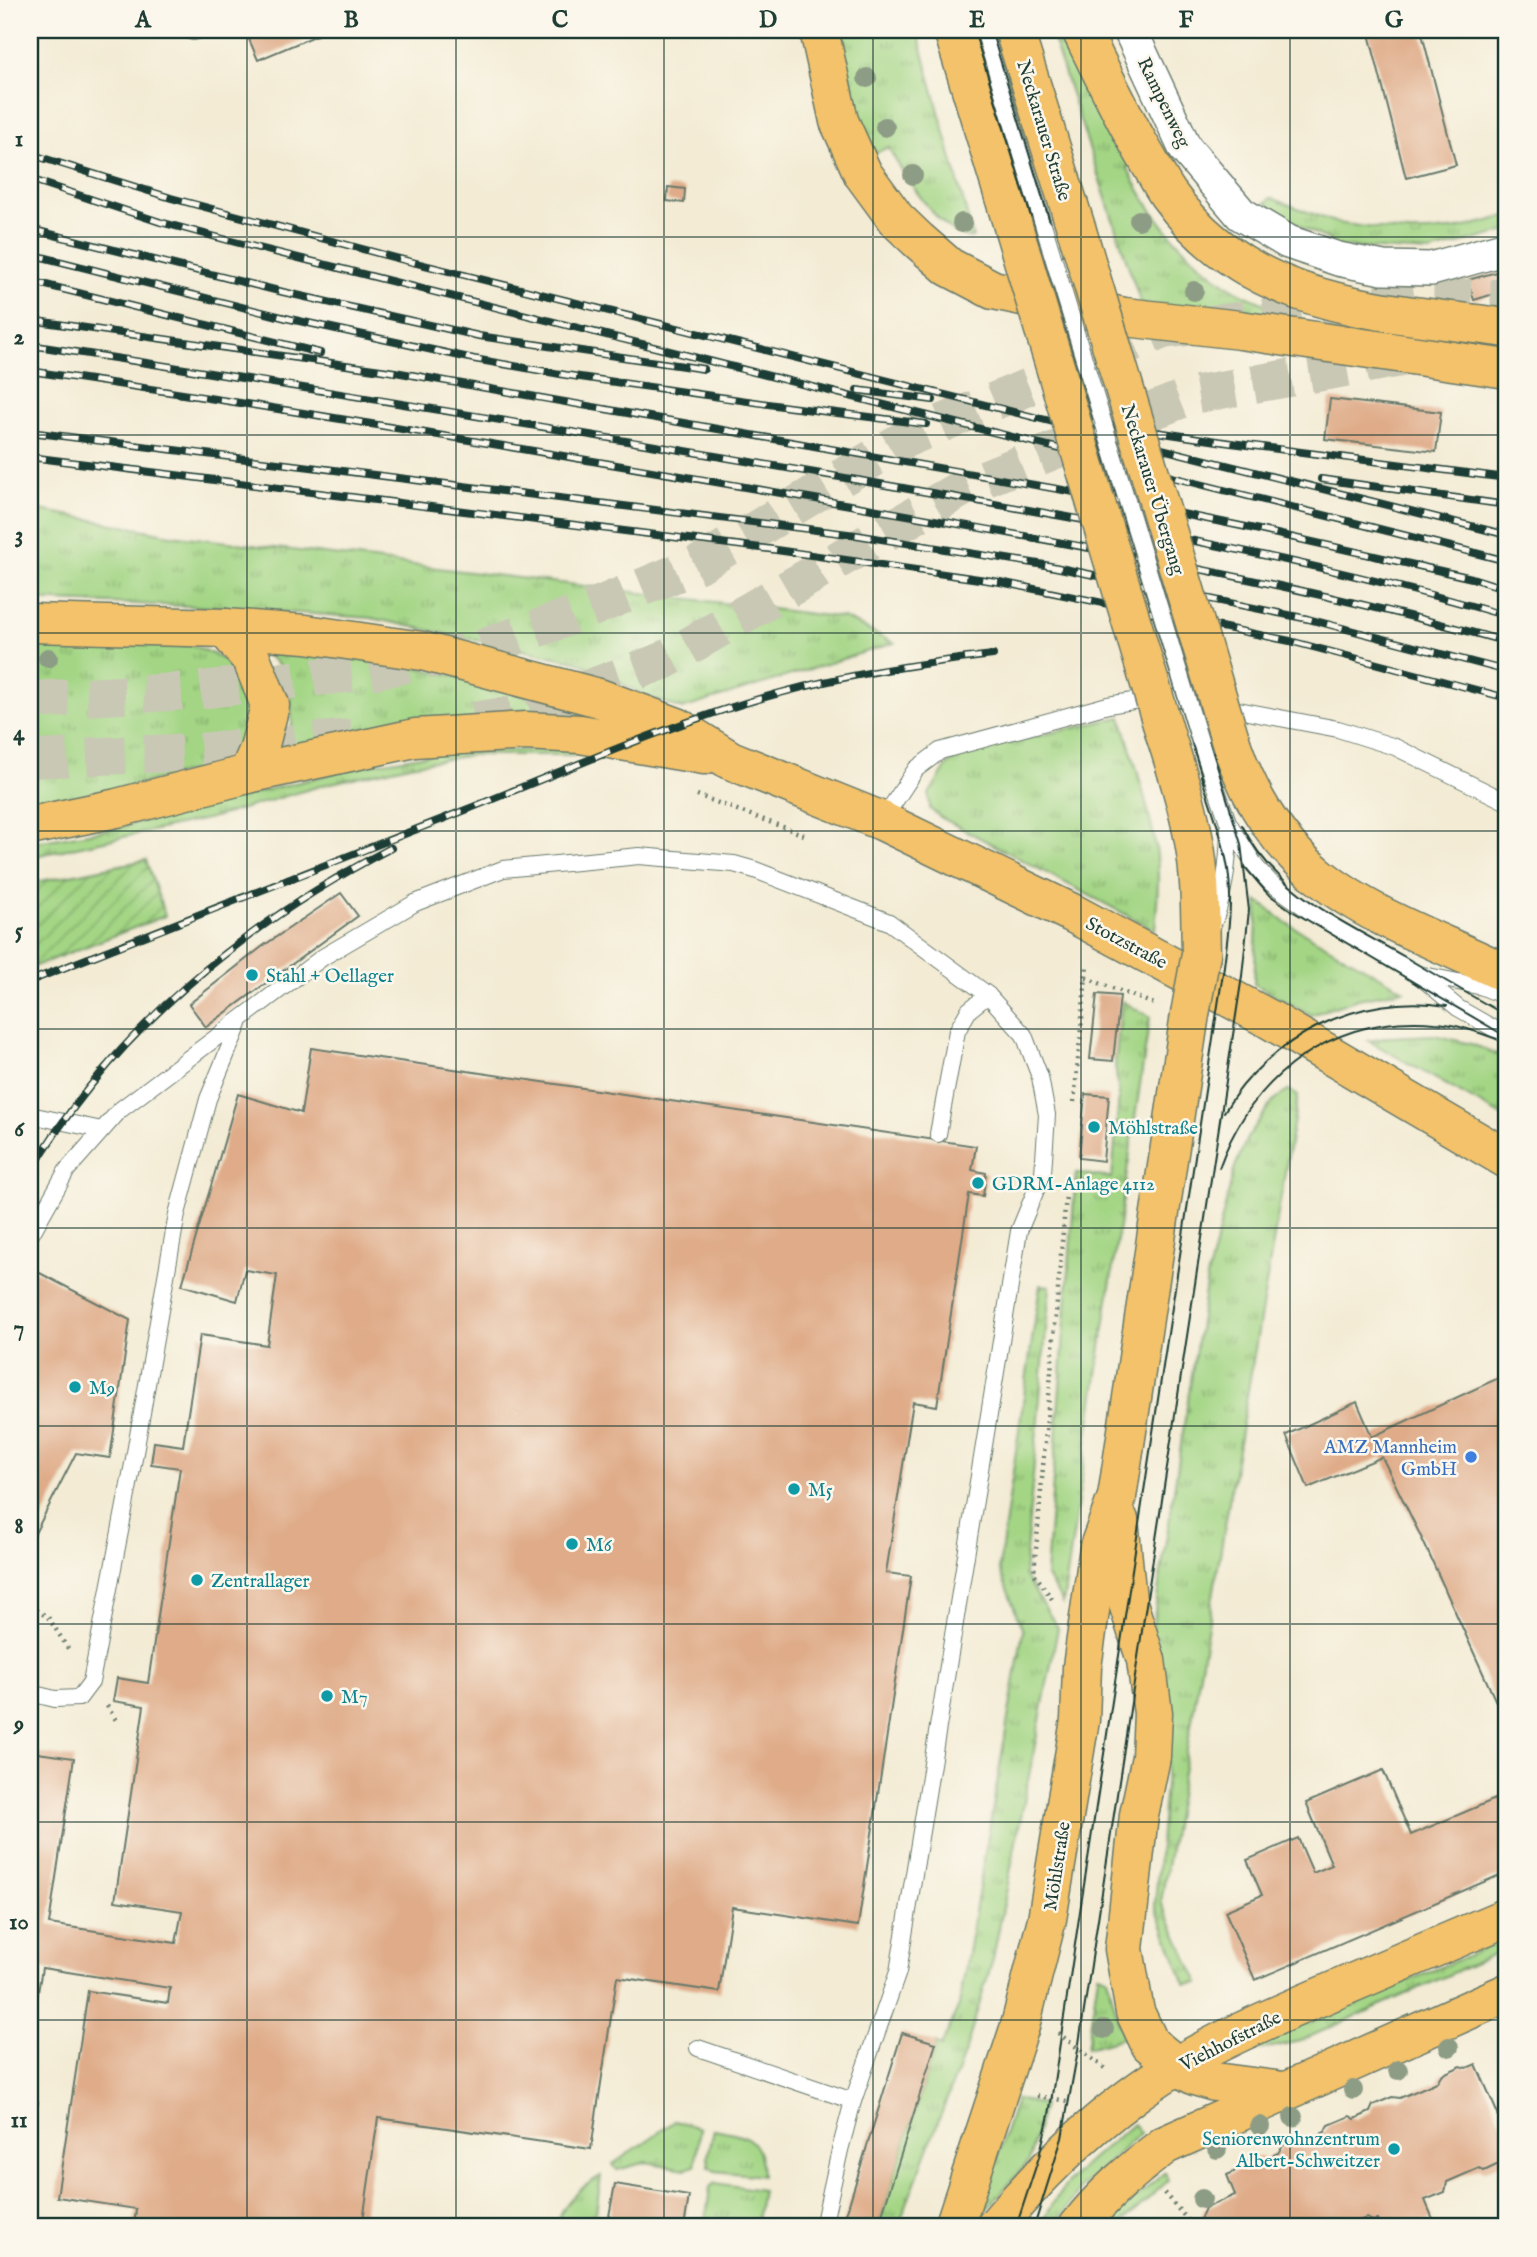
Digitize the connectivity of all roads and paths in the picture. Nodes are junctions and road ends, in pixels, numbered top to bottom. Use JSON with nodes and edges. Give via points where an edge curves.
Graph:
{"nodes":[{"id":1,"x":187,"y":30,"type":"edge"},
{"id":2,"x":201,"y":30,"type":"edge"},
{"id":3,"x":819,"y":30,"type":"edge"},
{"id":4,"x":953,"y":30,"type":"edge"},
{"id":5,"x":984,"y":30,"type":"edge"},
{"id":6,"x":1014,"y":30,"type":"edge"},
{"id":7,"x":1081,"y":30,"type":"edge"},
{"id":8,"x":1130,"y":30,"type":"edge"},
{"id":9,"x":1044,"y":227,"type":"junction"},
{"id":10,"x":1507,"y":248,"type":"edge"},
{"id":11,"x":1507,"y":328,"type":"edge"},
{"id":12,"x":1507,"y":369,"type":"edge"},
{"id":13,"x":30,"y":623,"type":"edge"},
{"id":14,"x":225,"y":628,"type":"junction"},
{"id":15,"x":1200,"y":741,"type":"junction"},
{"id":16,"x":730,"y":760,"type":"junction"},
{"id":17,"x":248,"y":774,"type":"junction"},
{"id":18,"x":691,"y":792,"type":"dead end"},
{"id":19,"x":1507,"y":802,"type":"edge"},
{"id":20,"x":882,"y":821,"type":"junction"},
{"id":21,"x":1228,"y":822,"type":"junction"},
{"id":22,"x":30,"y":826,"type":"edge"},
{"id":23,"x":816,"y":839,"type":"dead end"},
{"id":24,"x":1201,"y":954,"type":"junction"},
{"id":25,"x":1087,"y":962,"type":"dead end"},
{"id":26,"x":1417,"y":974,"type":"junction"},
{"id":27,"x":1507,"y":974,"type":"edge"},
{"id":28,"x":1086,"y":978,"type":"junction"},
{"id":29,"x":988,"y":995,"type":"junction"},
{"id":30,"x":1507,"y":997,"type":"edge"},
{"id":31,"x":1175,"y":1010,"type":"junction"},
{"id":32,"x":240,"y":1021,"type":"junction"},
{"id":33,"x":1507,"y":1036,"type":"edge"},
{"id":34,"x":1073,"y":1114,"type":"dead end"},
{"id":35,"x":30,"y":1115,"type":"edge"},
{"id":36,"x":102,"y":1130,"type":"junction"},
{"id":37,"x":938,"y":1135,"type":"dead end"},
{"id":38,"x":1507,"y":1160,"type":"edge"},
{"id":39,"x":1066,"y":1195,"type":"dead end"},
{"id":40,"x":30,"y":1236,"type":"edge"},
{"id":41,"x":1117,"y":1497,"type":"junction"},
{"id":42,"x":1056,"y":1605,"type":"dead end"},
{"id":43,"x":30,"y":1693,"type":"edge"},
{"id":44,"x":1507,"y":1917,"type":"edge"},
{"id":45,"x":1507,"y":1993,"type":"edge"},
{"id":46,"x":698,"y":2048,"type":"dead end"},
{"id":47,"x":1177,"y":2066,"type":"junction"},
{"id":48,"x":1283,"y":2091,"type":"junction"},
{"id":49,"x":853,"y":2101,"type":"junction"},
{"id":50,"x":30,"y":2102,"type":"edge"},
{"id":51,"x":40,"y":2103,"type":"dead end"},
{"id":52,"x":1164,"y":2192,"type":"dead end"},
{"id":53,"x":1192,"y":2225,"type":"dead end"},
{"id":54,"x":823,"y":2227,"type":"edge"},
{"id":55,"x":954,"y":2227,"type":"edge"},
{"id":56,"x":995,"y":2227,"type":"edge"},
{"id":57,"x":1078,"y":2227,"type":"edge"}],
"edges":[{"from":1,"to":2,"type":"lane"},
{"from":3,"to":12,"type":"main road","via":[[839,121],[863,174],[918,240],[949,267],[993,290],[1125,317]]},
{"from":4,"to":9,"type":"main road"},
{"from":5,"to":9,"type":"lane"},
{"from":6,"to":9,"type":"main road","name":"Neckarauer Straße"},
{"from":7,"to":11,"type":"main road","via":[[1167,192],[1206,237],[1233,258],[1310,296],[1366,309]]},
{"from":8,"to":10,"type":"street","name":"Rampenweg","via":[[1185,148],[1241,214],[1288,242],[1383,268],[1431,269]]},
{"from":9,"to":15,"type":"main road","name":"Neckarauer Übergang","bridge":true},
{"from":9,"to":15,"type":"main road","bridge":true},
{"from":13,"to":14,"type":"main road"},
{"from":14,"to":16,"type":"main road","via":[[306,634],[434,654],[599,698],[677,727]]},
{"from":14,"to":17,"type":"main road","via":[[252,660],[270,705],[260,749]]},
{"from":15,"to":21,"type":"lane"},
{"from":15,"to":24,"type":"main road","name":"Möhlstraße","via":[[1186,802],[1195,842]]},
{"from":15,"to":27,"type":"main road","via":[[1244,779],[1279,838],[1316,876],[1394,923]]},
{"from":16,"to":17,"type":"main road","via":[[580,734],[526,731],[415,738]]},
{"from":16,"to":20,"type":"main road","name":"Stotzstraße"},
{"from":17,"to":22,"type":"main road"},
{"from":18,"to":23,"type":"path"},
{"from":19,"to":20,"type":"lane","via":[[1395,747],[1338,729],[1164,696],[1108,705],[940,751],[916,769]]},
{"from":20,"to":38,"type":"main road","name":"Stotzstraße","via":[[998,875],[1165,963]]},
{"from":21,"to":24,"type":"lane","via":[[1221,907]]},
{"from":21,"to":26,"type":"lane","via":[[1256,867],[1292,900]]},
{"from":24,"to":31,"type":"main road","name":"Möhlstraße","bridge":true},
{"from":25,"to":28,"type":"path"},
{"from":26,"to":30,"type":"lane","via":[[1483,987]]},
{"from":26,"to":33,"type":"lane","via":[[1458,1008]]},
{"from":28,"to":31,"type":"path"},
{"from":28,"to":34,"type":"path"},
{"from":29,"to":32,"type":"lane","via":[[889,922],[734,864],[639,856],[503,869],[415,902],[323,957]]},
{"from":29,"to":37,"type":"lane","via":[[969,1010],[957,1031]]},
{"from":29,"to":49,"type":"lane","via":[[1024,1035],[1040,1077],[1047,1115],[1043,1173],[1019,1231],[898,1972]]},
{"from":31,"to":41,"type":"main road","name":"Möhlstraße"},
{"from":32,"to":36,"type":"lane","via":[[120,1110]]},
{"from":32,"to":43,"type":"lane","via":[[208,1099],[177,1214],[91,1682],[79,1698]]},
{"from":35,"to":36,"type":"lane"},
{"from":36,"to":40,"type":"lane","via":[[67,1170]]},
{"from":39,"to":42,"type":"path","via":[[1034,1573]]},
{"from":41,"to":47,"type":"main road","name":"Möhlstraße","via":[[1127,1600],[1146,1660],[1153,1713],[1152,1757],[1139,1815],[1124,1949],[1135,2012],[1150,2044]]},
{"from":41,"to":55,"type":"main road","name":"Möhlstraße","via":[[1099,1547],[1082,1667],[1080,1720],[1047,1919],[1020,2026]]},
{"from":44,"to":47,"type":"main road","name":"Viehhofstraße","via":[[1262,2022]]},
{"from":45,"to":48,"type":"main road"},
{"from":46,"to":49,"type":"lane"},
{"from":47,"to":48,"type":"main road","name":"Möhlstraße","via":[[1215,2082]]},
{"from":47,"to":56,"type":"main road","name":"Viehhofstraße","via":[[1129,2098],[1057,2157]]},
{"from":48,"to":57,"type":"main road","via":[[1165,2145],[1126,2174]]},
{"from":49,"to":54,"type":"lane"},
{"from":50,"to":51,"type":"path"},
{"from":52,"to":53,"type":"path"}]}
